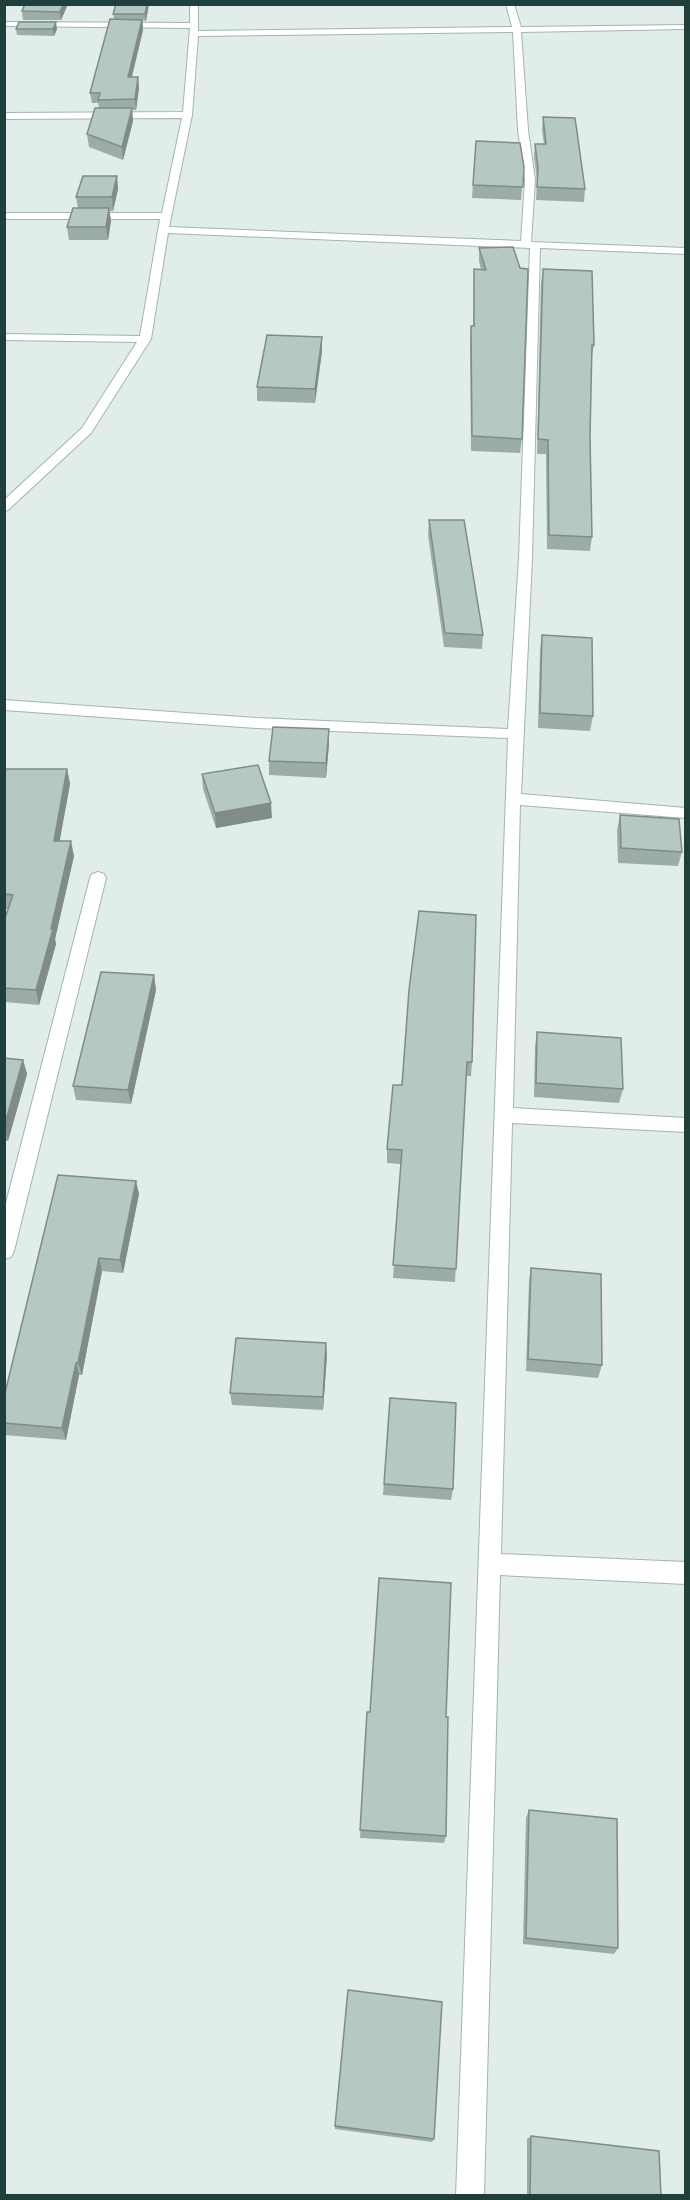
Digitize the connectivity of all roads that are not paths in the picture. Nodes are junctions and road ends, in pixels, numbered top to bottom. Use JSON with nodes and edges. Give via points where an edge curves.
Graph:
{"nodes":[{"id":1,"x":194,"y":4,"type":"edge"},
{"id":2,"x":510,"y":4,"type":"edge"},
{"id":3,"x":4,"y":24,"type":"edge"},
{"id":4,"x":686,"y":27,"type":"edge"},
{"id":5,"x":517,"y":28,"type":"junction"},
{"id":6,"x":194,"y":30,"type":"junction"},
{"id":7,"x":187,"y":115,"type":"junction"},
{"id":8,"x":4,"y":116,"type":"edge"},
{"id":9,"x":4,"y":216,"type":"edge"},
{"id":10,"x":166,"y":216,"type":"junction"},
{"id":11,"x":163,"y":231,"type":"junction"},
{"id":12,"x":530,"y":245,"type":"junction"},
{"id":13,"x":686,"y":251,"type":"edge"},
{"id":14,"x":4,"y":337,"type":"edge"},
{"id":15,"x":145,"y":339,"type":"junction"},
{"id":16,"x":4,"y":507,"type":"edge"},
{"id":17,"x":4,"y":705,"type":"edge"},
{"id":18,"x":515,"y":734,"type":"junction"},
{"id":19,"x":514,"y":799,"type":"junction"},
{"id":20,"x":686,"y":813,"type":"edge"},
{"id":21,"x":98,"y":878,"type":"dead end"},
{"id":22,"x":503,"y":1115,"type":"junction"},
{"id":23,"x":686,"y":1125,"type":"edge"},
{"id":24,"x":4,"y":1251,"type":"edge"},
{"id":25,"x":488,"y":1564,"type":"junction"},
{"id":26,"x":686,"y":1573,"type":"edge"},
{"id":27,"x":470,"y":2196,"type":"edge"}],
"edges":[{"from":1,"to":6,"type":"street"},
{"from":2,"to":5,"type":"street"},
{"from":3,"to":6,"type":"street"},
{"from":4,"to":5,"type":"street"},
{"from":5,"to":6,"type":"street"},
{"from":5,"to":12,"type":"street","via":[[530,180]]},
{"from":6,"to":7,"type":"street"},
{"from":7,"to":8,"type":"street"},
{"from":7,"to":10,"type":"street"},
{"from":9,"to":10,"type":"street"},
{"from":10,"to":11,"type":"street"},
{"from":11,"to":12,"type":"street"},
{"from":11,"to":15,"type":"street"},
{"from":12,"to":13,"type":"street"},
{"from":12,"to":18,"type":"street","via":[[536,272],[523,633]]},
{"from":14,"to":15,"type":"street"},
{"from":15,"to":16,"type":"street","via":[[87,430]]},
{"from":17,"to":18,"type":"street","via":[[257,723]]},
{"from":18,"to":19,"type":"street"},
{"from":19,"to":20,"type":"street"},
{"from":19,"to":22,"type":"street"},
{"from":21,"to":24,"type":"street"},
{"from":22,"to":23,"type":"street"},
{"from":22,"to":25,"type":"street"},
{"from":25,"to":26,"type":"street"},
{"from":25,"to":27,"type":"street"}]}
